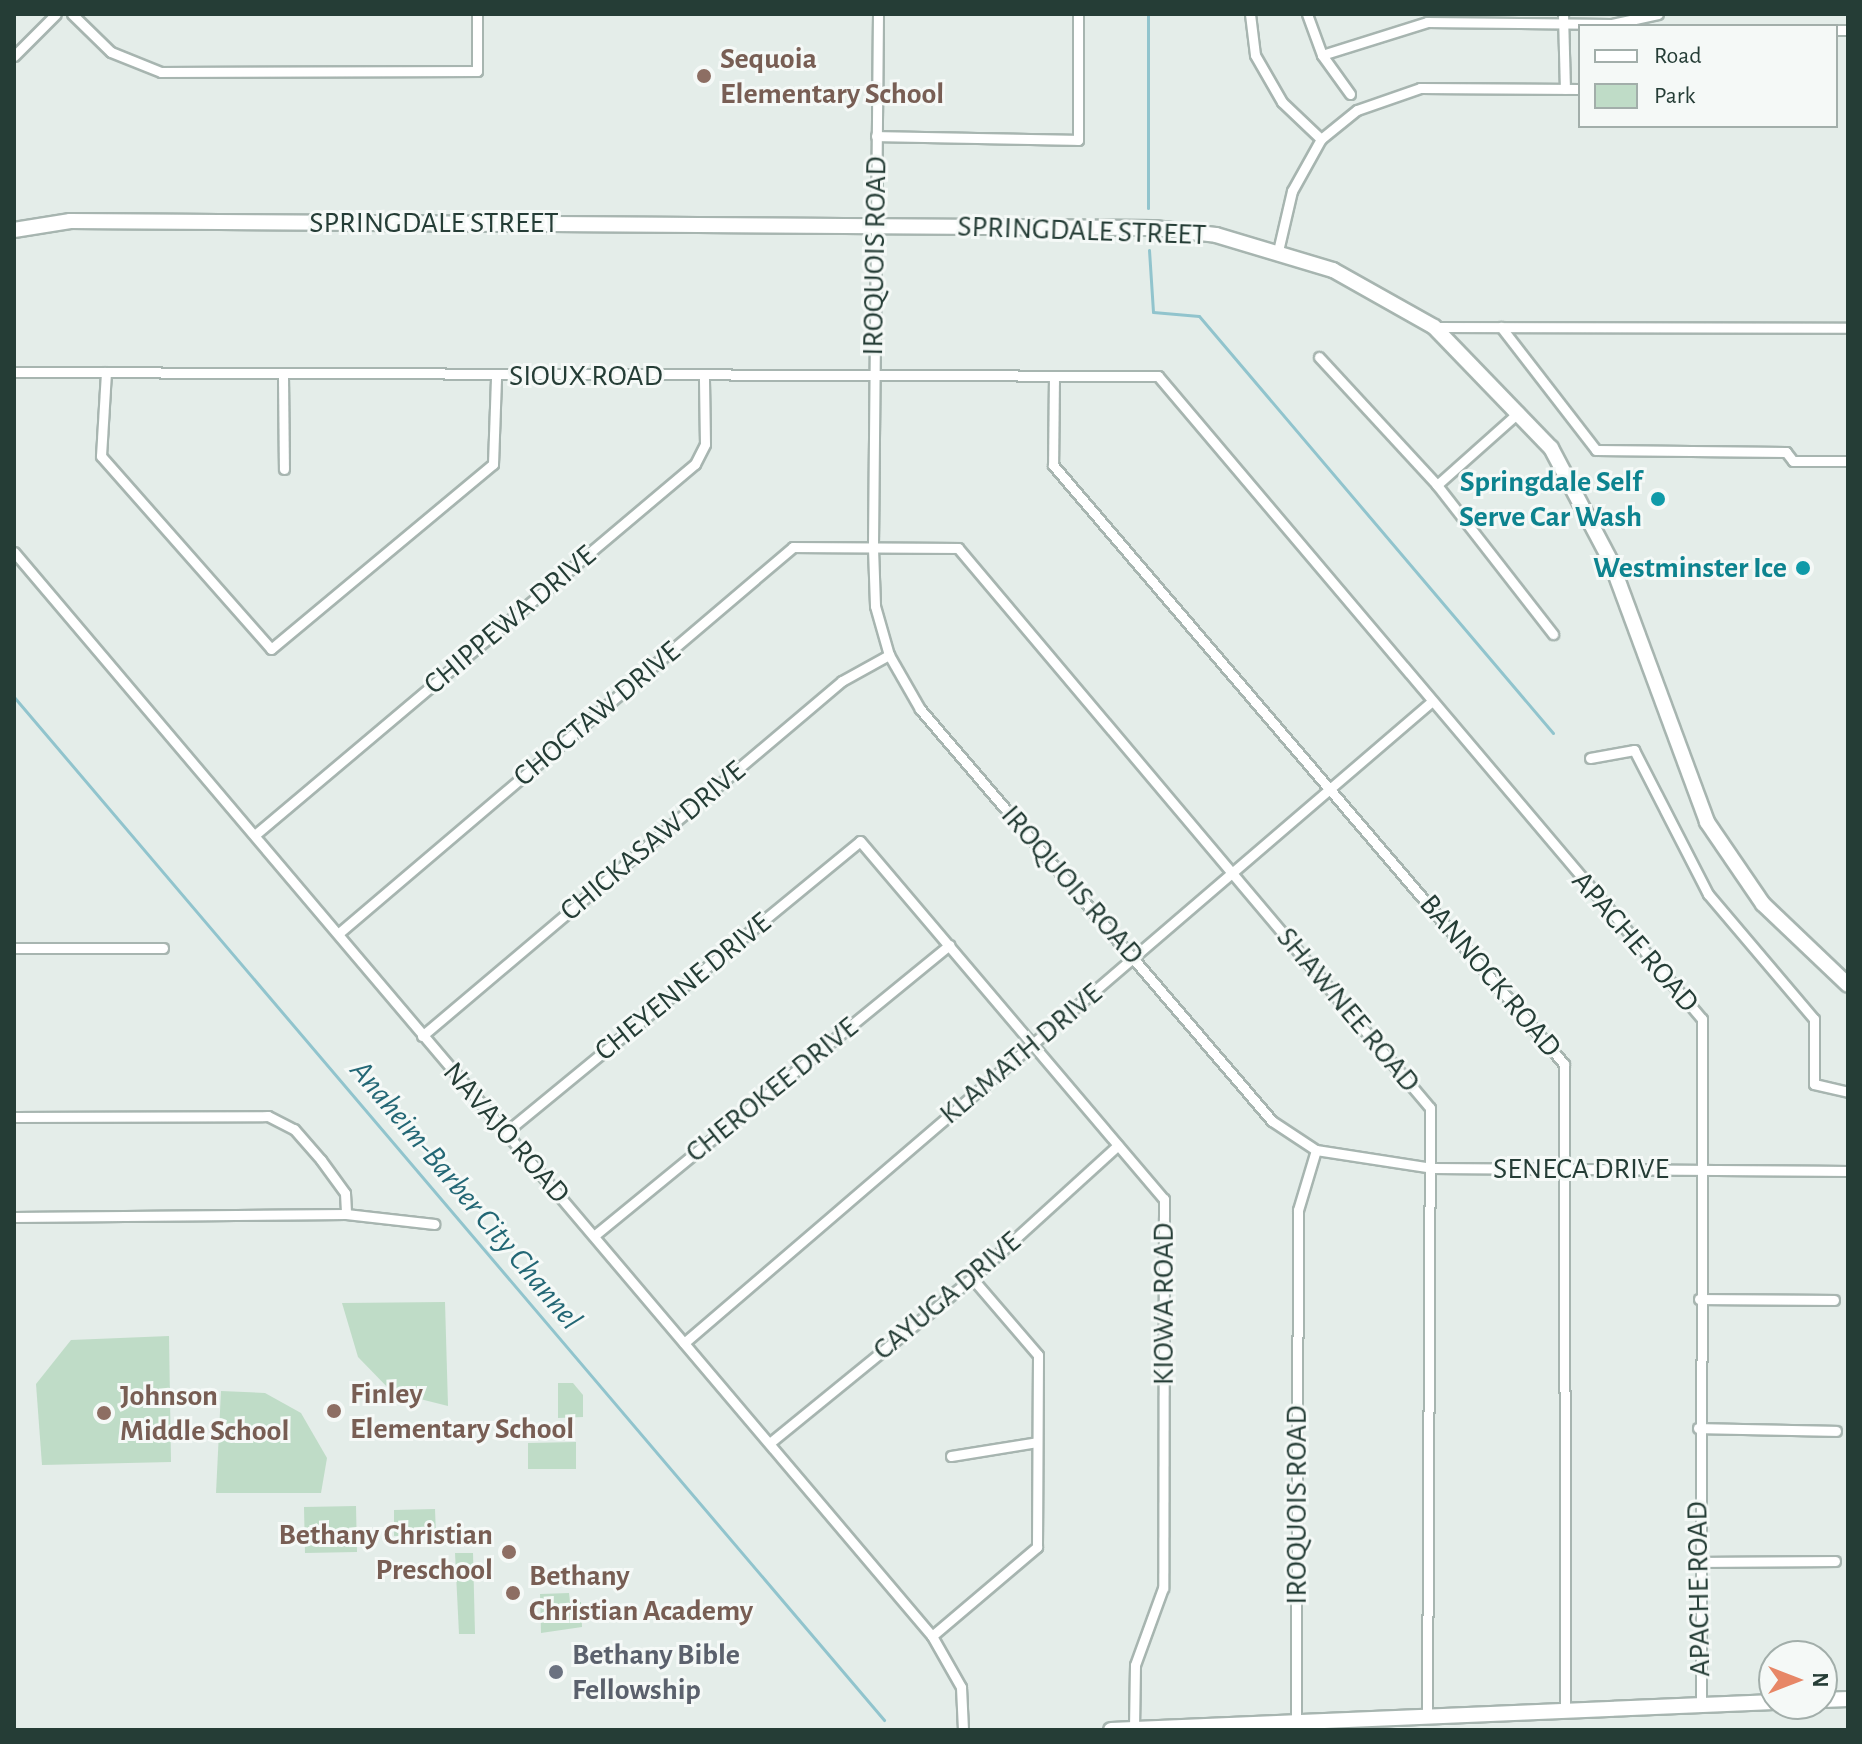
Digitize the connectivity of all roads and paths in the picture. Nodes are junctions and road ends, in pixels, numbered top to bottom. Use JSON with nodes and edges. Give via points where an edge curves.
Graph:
{"nodes":[{"id":1,"x":56,"y":14,"type":"edge"},
{"id":2,"x":72,"y":14,"type":"edge"},
{"id":3,"x":477,"y":14,"type":"edge"},
{"id":4,"x":878,"y":14,"type":"edge"},
{"id":5,"x":1078,"y":14,"type":"edge"},
{"id":6,"x":1250,"y":14,"type":"edge"},
{"id":7,"x":1307,"y":14,"type":"edge"},
{"id":8,"x":1563,"y":14,"type":"edge"},
{"id":9,"x":1652,"y":15,"type":"edge"},
{"id":10,"x":1563,"y":25,"type":"junction"},
{"id":11,"x":1322,"y":55,"type":"junction"},
{"id":12,"x":14,"y":56,"type":"edge"},
{"id":13,"x":1565,"y":89,"type":"junction"},
{"id":14,"x":1578,"y":89,"type":"edge"},
{"id":15,"x":1350,"y":94,"type":"dead end"},
{"id":16,"x":876,"y":136,"type":"junction"},
{"id":17,"x":1321,"y":139,"type":"junction"},
{"id":18,"x":877,"y":226,"type":"junction"},
{"id":19,"x":14,"y":230,"type":"edge"},
{"id":20,"x":1278,"y":251,"type":"junction"},
{"id":21,"x":1434,"y":327,"type":"junction"},
{"id":22,"x":1501,"y":327,"type":"junction"},
{"id":23,"x":1848,"y":328,"type":"edge"},
{"id":24,"x":1319,"y":357,"type":"dead end"},
{"id":25,"x":14,"y":372,"type":"edge"},
{"id":26,"x":106,"y":372,"type":"junction"},
{"id":27,"x":496,"y":376,"type":"junction"},
{"id":28,"x":1054,"y":376,"type":"junction"},
{"id":29,"x":1158,"y":376,"type":"joint"},
{"id":30,"x":283,"y":377,"type":"junction"},
{"id":31,"x":704,"y":377,"type":"junction"},
{"id":32,"x":873,"y":380,"type":"junction"},
{"id":33,"x":1521,"y":410,"type":"junction"},
{"id":34,"x":1848,"y":461,"type":"edge"},
{"id":35,"x":284,"y":469,"type":"dead end"},
{"id":36,"x":1437,"y":485,"type":"junction"},
{"id":37,"x":873,"y":548,"type":"junction"},
{"id":38,"x":14,"y":552,"type":"edge"},
{"id":39,"x":1553,"y":634,"type":"dead end"},
{"id":40,"x":889,"y":655,"type":"junction"},
{"id":41,"x":1430,"y":703,"type":"junction"},
{"id":42,"x":1590,"y":758,"type":"dead end"},
{"id":43,"x":1331,"y":789,"type":"junction"},
{"id":44,"x":256,"y":834,"type":"junction"},
{"id":45,"x":860,"y":841,"type":"joint"},
{"id":46,"x":1232,"y":872,"type":"junction"},
{"id":47,"x":339,"y":933,"type":"junction"},
{"id":48,"x":949,"y":945,"type":"junction"},
{"id":49,"x":14,"y":948,"type":"edge"},
{"id":50,"x":163,"y":948,"type":"dead end"},
{"id":51,"x":1135,"y":958,"type":"junction"},
{"id":52,"x":1848,"y":985,"type":"edge"},
{"id":53,"x":422,"y":1036,"type":"junction"},
{"id":54,"x":1034,"y":1041,"type":"junction"},
{"id":55,"x":1848,"y":1092,"type":"edge"},
{"id":56,"x":14,"y":1117,"type":"edge"},
{"id":57,"x":506,"y":1132,"type":"junction"},
{"id":58,"x":1118,"y":1145,"type":"junction"},
{"id":59,"x":1316,"y":1150,"type":"junction"},
{"id":60,"x":1432,"y":1168,"type":"junction"},
{"id":61,"x":1564,"y":1168,"type":"junction"},
{"id":62,"x":1699,"y":1169,"type":"junction"},
{"id":63,"x":1848,"y":1171,"type":"edge"},
{"id":64,"x":346,"y":1214,"type":"junction"},
{"id":65,"x":14,"y":1217,"type":"edge"},
{"id":66,"x":434,"y":1224,"type":"dead end"},
{"id":67,"x":595,"y":1235,"type":"junction"},
{"id":68,"x":972,"y":1278,"type":"junction"},
{"id":69,"x":1699,"y":1299,"type":"junction"},
{"id":70,"x":1834,"y":1300,"type":"dead end"},
{"id":71,"x":684,"y":1343,"type":"junction"},
{"id":72,"x":1698,"y":1428,"type":"junction"},
{"id":73,"x":1836,"y":1431,"type":"dead end"},
{"id":74,"x":771,"y":1442,"type":"junction"},
{"id":75,"x":1037,"y":1442,"type":"junction"},
{"id":76,"x":951,"y":1456,"type":"dead end"},
{"id":77,"x":1835,"y":1561,"type":"dead end"},
{"id":78,"x":1698,"y":1562,"type":"junction"},
{"id":79,"x":932,"y":1636,"type":"junction"},
{"id":80,"x":1758,"y":1703,"type":"edge"},
{"id":81,"x":1701,"y":1705,"type":"junction"},
{"id":82,"x":1565,"y":1711,"type":"junction"},
{"id":83,"x":1427,"y":1717,"type":"junction"},
{"id":84,"x":1296,"y":1722,"type":"junction"},
{"id":85,"x":1134,"y":1729,"type":"edge"},
{"id":86,"x":963,"y":1730,"type":"edge"},
{"id":87,"x":1111,"y":1730,"type":"edge"}],
"edges":[{"from":1,"to":12,"type":"street"},
{"from":2,"to":3,"type":"street","via":[[111,52],[161,72],[477,71]]},
{"from":4,"to":16,"type":"street","name":"IROQUOIS ROAD"},
{"from":5,"to":16,"type":"street","via":[[1078,140]]},
{"from":6,"to":17,"type":"street","via":[[1255,55],[1282,102]]},
{"from":7,"to":11,"type":"street"},
{"from":8,"to":10,"type":"street"},
{"from":9,"to":10,"type":"street"},
{"from":10,"to":11,"type":"street","via":[[1427,22]]},
{"from":10,"to":13,"type":"street"},
{"from":11,"to":15,"type":"street"},
{"from":13,"to":14,"type":"street"},
{"from":13,"to":17,"type":"street","via":[[1420,88],[1357,110]]},
{"from":16,"to":18,"type":"street","name":"IROQUOIS ROAD"},
{"from":17,"to":20,"type":"street","via":[[1292,191]]},
{"from":18,"to":19,"type":"main road","name":"SPRINGDALE STREET","via":[[70,221]]},
{"from":18,"to":20,"type":"main road","name":"SPRINGDALE STREET","via":[[1154,228]]},
{"from":18,"to":32,"type":"street","name":"IROQUOIS ROAD"},
{"from":20,"to":21,"type":"main road","name":"SPRINGDALE STREET","via":[[1333,270]]},
{"from":21,"to":22,"type":"street"},
{"from":21,"to":33,"type":"main road","name":"SPRINGDALE STREET"},
{"from":22,"to":23,"type":"street"},
{"from":22,"to":34,"type":"street","via":[[1596,450],[1786,452],[1793,461]]},
{"from":24,"to":36,"type":"street"},
{"from":25,"to":26,"type":"street","name":"SIOUX ROAD"},
{"from":26,"to":27,"type":"street","via":[[101,456],[271,649],[493,464]]},
{"from":26,"to":30,"type":"street","name":"SIOUX ROAD"},
{"from":27,"to":30,"type":"street","name":"SIOUX ROAD"},
{"from":27,"to":31,"type":"street","name":"SIOUX ROAD"},
{"from":28,"to":29,"type":"street","name":"SIOUX ROAD"},
{"from":28,"to":32,"type":"street","name":"SIOUX ROAD"},
{"from":28,"to":43,"type":"street","name":"BANNOCK ROAD","via":[[1053,465]]},
{"from":29,"to":41,"type":"street","name":"APACHE ROAD"},
{"from":30,"to":35,"type":"street"},
{"from":31,"to":32,"type":"street","name":"SIOUX ROAD"},
{"from":31,"to":44,"type":"street","name":"CHIPPEWA DRIVE","via":[[705,444],[695,464]]},
{"from":32,"to":37,"type":"street","name":"IROQUOIS ROAD"},
{"from":33,"to":36,"type":"street"},
{"from":33,"to":52,"type":"main road","name":"SPRINGDALE STREET","via":[[1575,488],[1611,562],[1707,822],[1763,904]]},
{"from":36,"to":39,"type":"street"},
{"from":37,"to":40,"type":"street","name":"IROQUOIS ROAD","via":[[875,606]]},
{"from":37,"to":46,"type":"street","name":"SHAWNEE ROAD","via":[[958,548]]},
{"from":37,"to":47,"type":"street","name":"CHOCTAW DRIVE","via":[[793,547]]},
{"from":38,"to":44,"type":"street","name":"NAVAJO ROAD"},
{"from":40,"to":51,"type":"street","name":"IROQUOIS ROAD","via":[[920,709]]},
{"from":40,"to":53,"type":"street","name":"CHICKASAW DRIVE","via":[[842,681]]},
{"from":41,"to":43,"type":"street","name":"KLAMATH DRIVE"},
{"from":41,"to":62,"type":"street","name":"APACHE ROAD","via":[[1702,1019]]},
{"from":42,"to":55,"type":"street","via":[[1634,750],[1708,894],[1814,1019],[1814,1084]]},
{"from":43,"to":46,"type":"street","name":"KLAMATH DRIVE"},
{"from":43,"to":61,"type":"street","name":"BANNOCK ROAD","via":[[1564,1064]]},
{"from":44,"to":47,"type":"street","name":"NAVAJO ROAD"},
{"from":45,"to":48,"type":"street","name":"KIOWA ROAD"},
{"from":45,"to":57,"type":"street","name":"CHEYENNE DRIVE"},
{"from":46,"to":51,"type":"street","name":"KLAMATH DRIVE"},
{"from":46,"to":60,"type":"street","name":"SHAWNEE ROAD","via":[[1430,1108]]},
{"from":47,"to":53,"type":"street","name":"NAVAJO ROAD"},
{"from":48,"to":54,"type":"street","name":"KIOWA ROAD"},
{"from":48,"to":67,"type":"street","name":"CHEROKEE DRIVE"},
{"from":49,"to":50,"type":"street"},
{"from":51,"to":54,"type":"street","name":"KLAMATH DRIVE"},
{"from":51,"to":59,"type":"street","name":"IROQUOIS ROAD","via":[[1272,1121]]},
{"from":53,"to":57,"type":"street","name":"NAVAJO ROAD"},
{"from":54,"to":58,"type":"street","name":"KIOWA ROAD"},
{"from":54,"to":71,"type":"street","name":"KLAMATH DRIVE"},
{"from":56,"to":64,"type":"street","via":[[268,1116],[294,1129],[321,1160],[345,1193]]},
{"from":57,"to":67,"type":"street","name":"NAVAJO ROAD"},
{"from":58,"to":68,"type":"street","name":"CAYUGA DRIVE"},
{"from":58,"to":85,"type":"street","name":"KIOWA ROAD","via":[[1164,1199],[1163,1588],[1135,1665]]},
{"from":59,"to":60,"type":"street","name":"SENECA DRIVE"},
{"from":59,"to":84,"type":"street","name":"IROQUOIS ROAD","via":[[1298,1210]]},
{"from":60,"to":61,"type":"street","name":"SENECA DRIVE"},
{"from":60,"to":83,"type":"street","name":"SHAWNEE ROAD"},
{"from":61,"to":62,"type":"street","name":"SENECA DRIVE"},
{"from":61,"to":82,"type":"street","name":"BANNOCK ROAD"},
{"from":62,"to":63,"type":"street","name":"SENECA DRIVE"},
{"from":62,"to":69,"type":"street","name":"APACHE ROAD"},
{"from":64,"to":65,"type":"street"},
{"from":64,"to":66,"type":"street"},
{"from":67,"to":71,"type":"street","name":"NAVAJO ROAD"},
{"from":68,"to":74,"type":"street","name":"CAYUGA DRIVE"},
{"from":68,"to":75,"type":"street","via":[[1038,1355]]},
{"from":69,"to":70,"type":"street"},
{"from":69,"to":72,"type":"street","name":"APACHE ROAD"},
{"from":71,"to":74,"type":"street","name":"NAVAJO ROAD"},
{"from":72,"to":73,"type":"street"},
{"from":72,"to":78,"type":"street","name":"APACHE ROAD"},
{"from":74,"to":79,"type":"street","name":"NAVAJO ROAD"},
{"from":75,"to":76,"type":"street"},
{"from":75,"to":79,"type":"street","via":[[1037,1547]]},
{"from":77,"to":78,"type":"street"},
{"from":78,"to":81,"type":"street","name":"APACHE ROAD"},
{"from":79,"to":86,"type":"street","name":"NAVAJO ROAD","via":[[961,1687]]},
{"from":80,"to":81,"type":"main road"},
{"from":81,"to":82,"type":"main road"},
{"from":82,"to":83,"type":"main road"},
{"from":83,"to":84,"type":"main road"},
{"from":84,"to":85,"type":"main road"},
{"from":85,"to":87,"type":"main road"}]}
